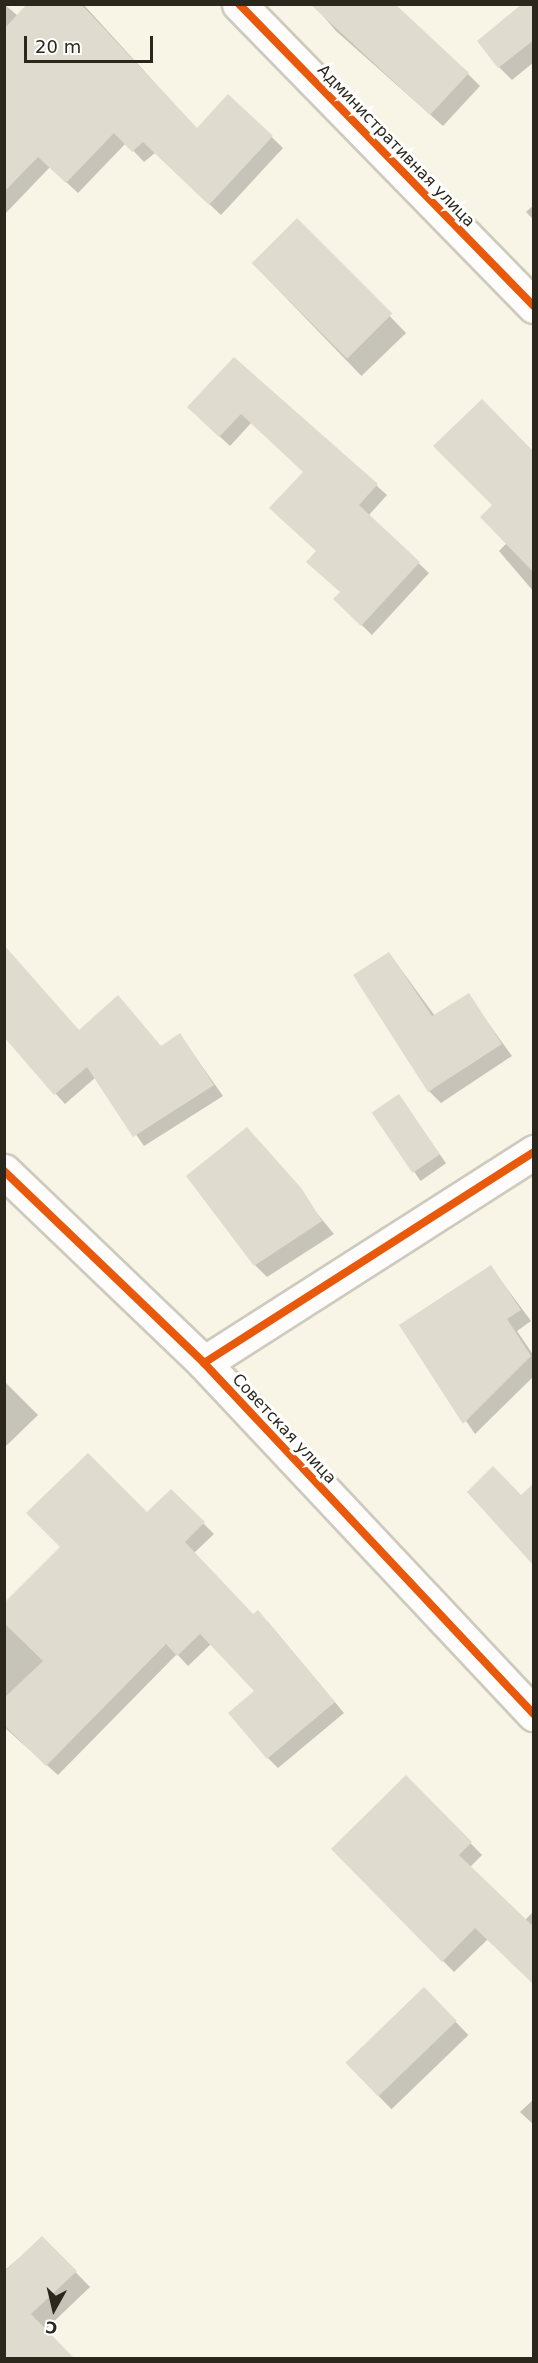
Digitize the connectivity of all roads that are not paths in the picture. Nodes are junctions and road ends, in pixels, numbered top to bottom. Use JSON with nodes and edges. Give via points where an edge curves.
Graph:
{"nodes":[{"id":1,"x":239,"y":4,"type":"edge"},
{"id":2,"x":534,"y":306,"type":"edge"},
{"id":3,"x":534,"y":1152,"type":"edge"},
{"id":4,"x":4,"y":1171,"type":"edge"},
{"id":5,"x":204,"y":1363,"type":"junction"},
{"id":6,"x":534,"y":1714,"type":"edge"}],
"edges":[{"from":1,"to":2,"type":"street","name":"Административная улица"},
{"from":3,"to":5,"type":"street"},
{"from":4,"to":5,"type":"street","name":"Советская улица"},
{"from":5,"to":6,"type":"street","name":"Советская улица"}]}
